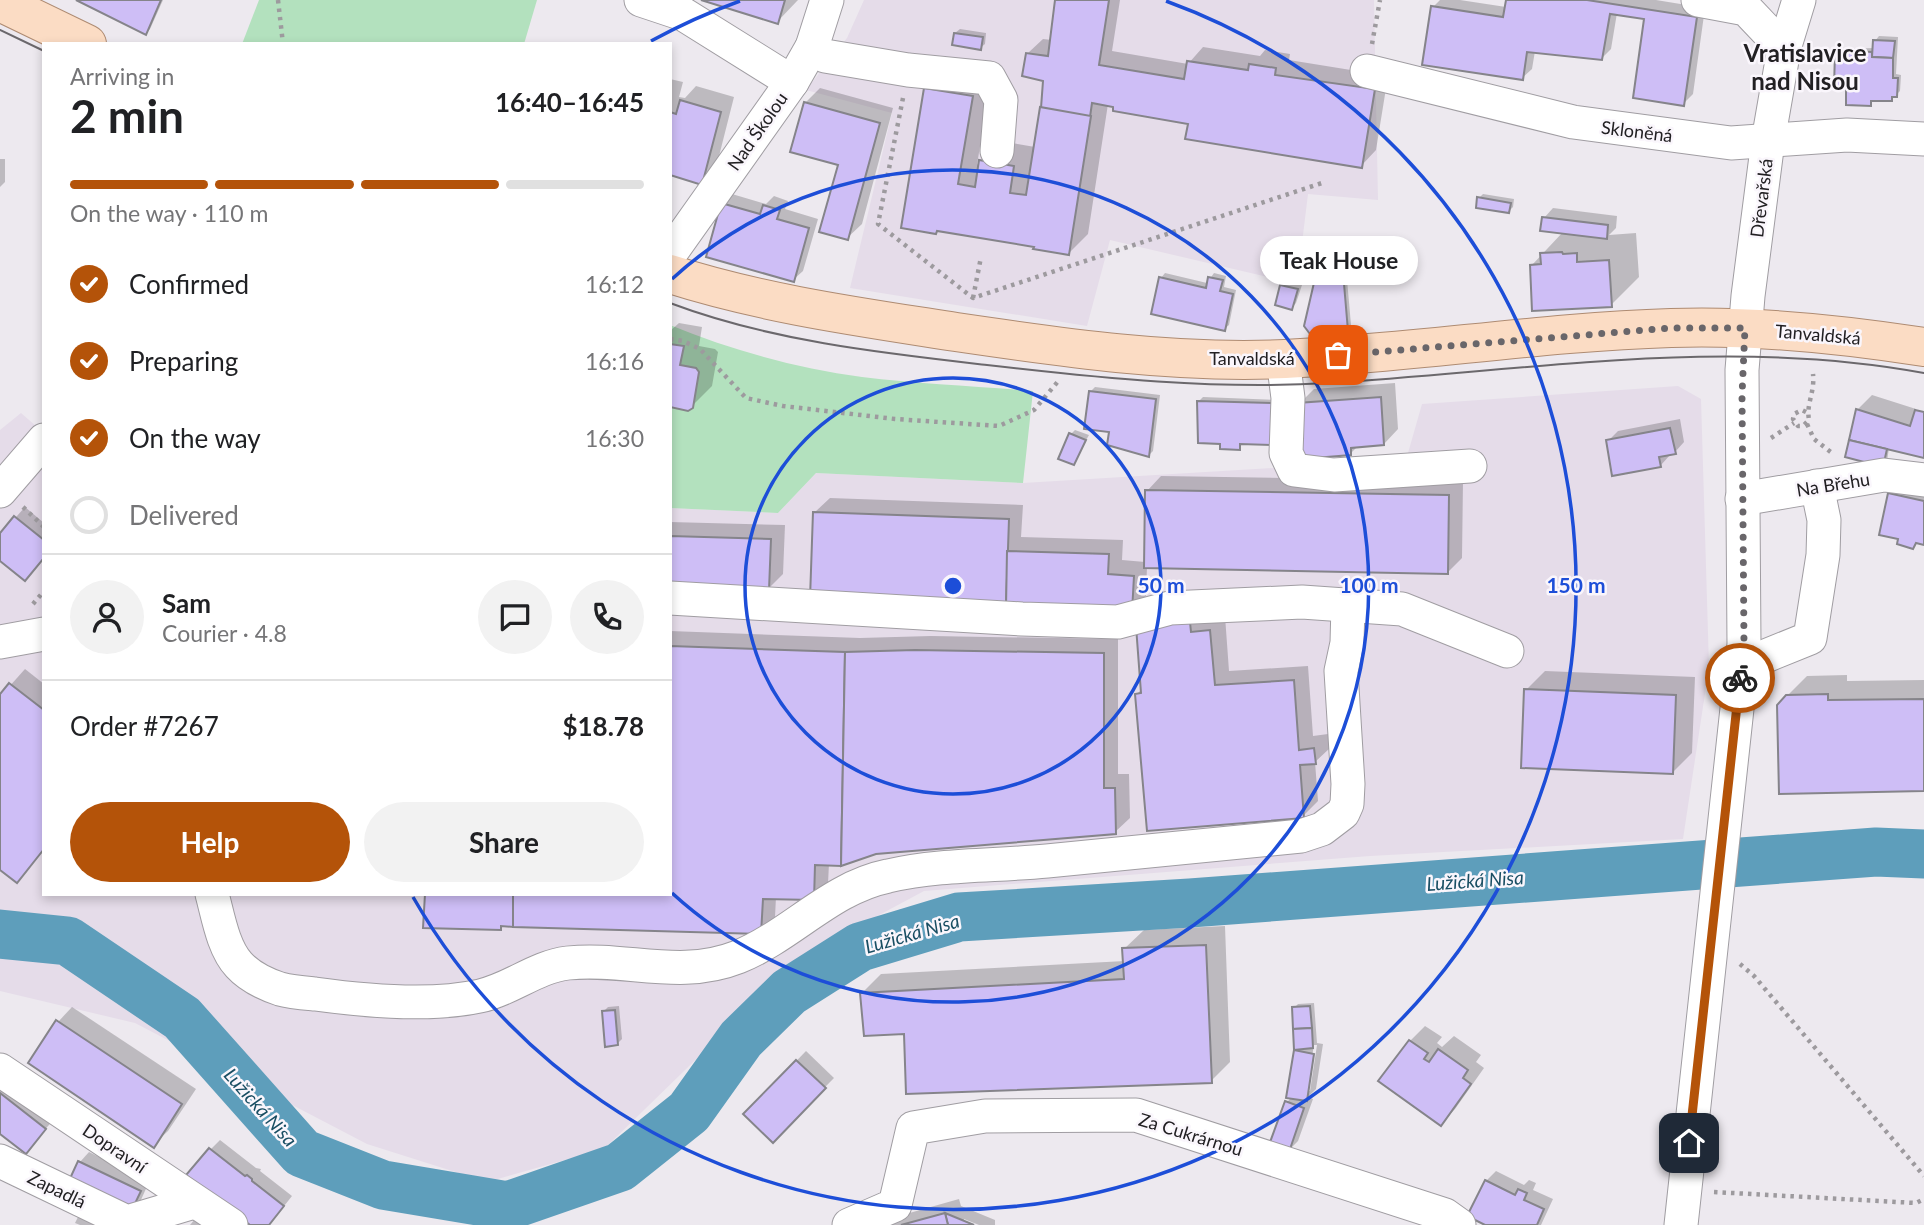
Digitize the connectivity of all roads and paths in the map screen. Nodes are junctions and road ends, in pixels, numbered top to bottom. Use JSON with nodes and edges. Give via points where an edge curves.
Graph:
{"nodes":[{"id":1,"x":278,"y":0,"type":"edge"},
{"id":2,"x":641,"y":0,"type":"edge"},
{"id":3,"x":827,"y":0,"type":"edge"},
{"id":4,"x":1380,"y":0,"type":"edge"},
{"id":5,"x":1698,"y":0,"type":"edge"},
{"id":6,"x":1798,"y":0,"type":"edge"},
{"id":7,"x":0,"y":2,"type":"edge"},
{"id":8,"x":83,"y":42,"type":"edge"},
{"id":9,"x":283,"y":42,"type":"edge"},
{"id":10,"x":811,"y":47,"type":"junction"},
{"id":11,"x":1784,"y":49,"type":"junction"},
{"id":12,"x":908,"y":70,"type":"junction"},
{"id":13,"x":1367,"y":71,"type":"joint"},
{"id":14,"x":792,"y":82,"type":"junction"},
{"id":15,"x":1924,"y":139,"type":"edge"},
{"id":16,"x":1768,"y":141,"type":"junction"},
{"id":17,"x":997,"y":150,"type":"dead end"},
{"id":18,"x":1325,"y":182,"type":"dead end"},
{"id":19,"x":672,"y":251,"type":"edge"},
{"id":20,"x":981,"y":257,"type":"dead end"},
{"id":21,"x":672,"y":275,"type":"edge"},
{"id":22,"x":973,"y":298,"type":"junction"},
{"id":23,"x":971,"y":307,"type":"dead end"},
{"id":24,"x":1745,"y":328,"type":"junction"},
{"id":25,"x":672,"y":339,"type":"edge"},
{"id":26,"x":1924,"y":347,"type":"edge"},
{"id":27,"x":1067,"y":348,"type":"junction"},
{"id":28,"x":1283,"y":359,"type":"junction"},
{"id":29,"x":1813,"y":374,"type":"dead end"},
{"id":30,"x":1806,"y":412,"type":"junction"},
{"id":31,"x":1794,"y":423,"type":"junction"},
{"id":32,"x":1807,"y":424,"type":"junction"},
{"id":33,"x":1765,"y":430,"type":"dead end"},
{"id":34,"x":42,"y":442,"type":"edge"},
{"id":35,"x":1840,"y":457,"type":"dead end"},
{"id":36,"x":1470,"y":466,"type":"dead end"},
{"id":37,"x":1924,"y":480,"type":"edge"},
{"id":38,"x":1818,"y":486,"type":"junction"},
{"id":39,"x":0,"y":491,"type":"edge"},
{"id":40,"x":1742,"y":499,"type":"junction"},
{"id":41,"x":672,"y":598,"type":"edge"},
{"id":42,"x":1348,"y":605,"type":"junction"},
{"id":43,"x":42,"y":635,"type":"edge"},
{"id":44,"x":0,"y":642,"type":"edge"},
{"id":45,"x":1507,"y":651,"type":"dead end"},
{"id":46,"x":1741,"y":666,"type":"junction"},
{"id":47,"x":213,"y":896,"type":"edge"},
{"id":48,"x":1737,"y":961,"type":"dead end"},
{"id":49,"x":0,"y":1070,"type":"edge"},
{"id":50,"x":0,"y":1161,"type":"edge"},
{"id":51,"x":1924,"y":1176,"type":"edge"},
{"id":52,"x":1706,"y":1192,"type":"dead end"},
{"id":53,"x":1924,"y":1199,"type":"edge"},
{"id":54,"x":194,"y":1202,"type":"junction"},
{"id":55,"x":231,"y":1225,"type":"edge"},
{"id":56,"x":849,"y":1225,"type":"edge"},
{"id":57,"x":1459,"y":1225,"type":"edge"},
{"id":58,"x":1681,"y":1225,"type":"edge"}],
"edges":[{"from":1,"to":9,"type":"path"},
{"from":2,"to":14,"type":"street","via":[[683,14]]},
{"from":3,"to":10,"type":"street","name":"Nad Školou"},
{"from":4,"to":13,"type":"path"},
{"from":5,"to":11,"type":"street","via":[[1746,9]]},
{"from":6,"to":11,"type":"street"},
{"from":7,"to":8,"type":"main road"},
{"from":10,"to":12,"type":"street","via":[[825,56]]},
{"from":10,"to":14,"type":"street","name":"Nad Školou"},
{"from":11,"to":16,"type":"street"},
{"from":12,"to":17,"type":"street","via":[[989,78],[1001,100]]},
{"from":12,"to":22,"type":"path","via":[[878,223]]},
{"from":13,"to":16,"type":"street","name":"Skloněná","via":[[1573,122],[1731,143]]},
{"from":14,"to":19,"type":"street","name":"Nad Školou"},
{"from":15,"to":16,"type":"street","name":"Dřevařská","via":[[1847,135]]},
{"from":16,"to":24,"type":"street","name":"Dřevařská"},
{"from":18,"to":22,"type":"path"},
{"from":20,"to":22,"type":"path"},
{"from":21,"to":27,"type":"main road","name":"Tanvaldská","via":[[723,291],[815,310]]},
{"from":22,"to":23,"type":"path"},
{"from":24,"to":26,"type":"main road","name":"Tanvaldská"},
{"from":24,"to":28,"type":"main road","name":"Tanvaldská","via":[[1671,328]]},
{"from":24,"to":40,"type":"street","name":"Dřevařská"},
{"from":25,"to":27,"type":"path","via":[[700,349],[746,398],[895,419],[999,426],[1034,410],[1064,373]]},
{"from":27,"to":28,"type":"main road","name":"Tanvaldská","via":[[1180,359]]},
{"from":28,"to":36,"type":"street","via":[[1288,398],[1286,453],[1294,470],[1334,475]]},
{"from":29,"to":30,"type":"path"},
{"from":30,"to":31,"type":"path","via":[[1797,411]]},
{"from":30,"to":32,"type":"path"},
{"from":31,"to":32,"type":"path"},
{"from":31,"to":33,"type":"path","via":[[1764,442]]},
{"from":32,"to":35,"type":"path","via":[[1814,439]]},
{"from":34,"to":39,"type":"street"},
{"from":37,"to":38,"type":"street","name":"Na Břehu","via":[[1884,475]]},
{"from":38,"to":40,"type":"street","name":"Na Břehu"},
{"from":38,"to":46,"type":"street","via":[[1824,520],[1823,555],[1810,638]]},
{"from":40,"to":46,"type":"street","name":"Dřevařská"},
{"from":41,"to":42,"type":"street","via":[[1118,622],[1170,608],[1303,602]]},
{"from":42,"to":45,"type":"street","via":[[1402,609]]},
{"from":42,"to":47,"type":"street","via":[[1341,671],[1347,804],[1343,813],[1322,829],[1301,836],[889,875],[838,894],[738,957],[689,969],[566,964],[544,968],[481,996],[446,1000],[345,998],[281,989],[255,978],[237,964]]},
{"from":43,"to":44,"type":"street"},
{"from":46,"to":58,"type":"street","name":"Dřevařská"},
{"from":48,"to":51,"type":"path"},
{"from":49,"to":54,"type":"street","name":"Dopravní"},
{"from":50,"to":54,"type":"street","name":"Zapadlá","via":[[127,1222]]},
{"from":52,"to":53,"type":"path","via":[[1916,1203]]},
{"from":54,"to":55,"type":"street","name":"Dopravní"},
{"from":56,"to":57,"type":"street","name":"Za Cukrárnou","via":[[895,1205],[913,1128],[985,1116],[1109,1115],[1149,1119],[1445,1215]]}]}
